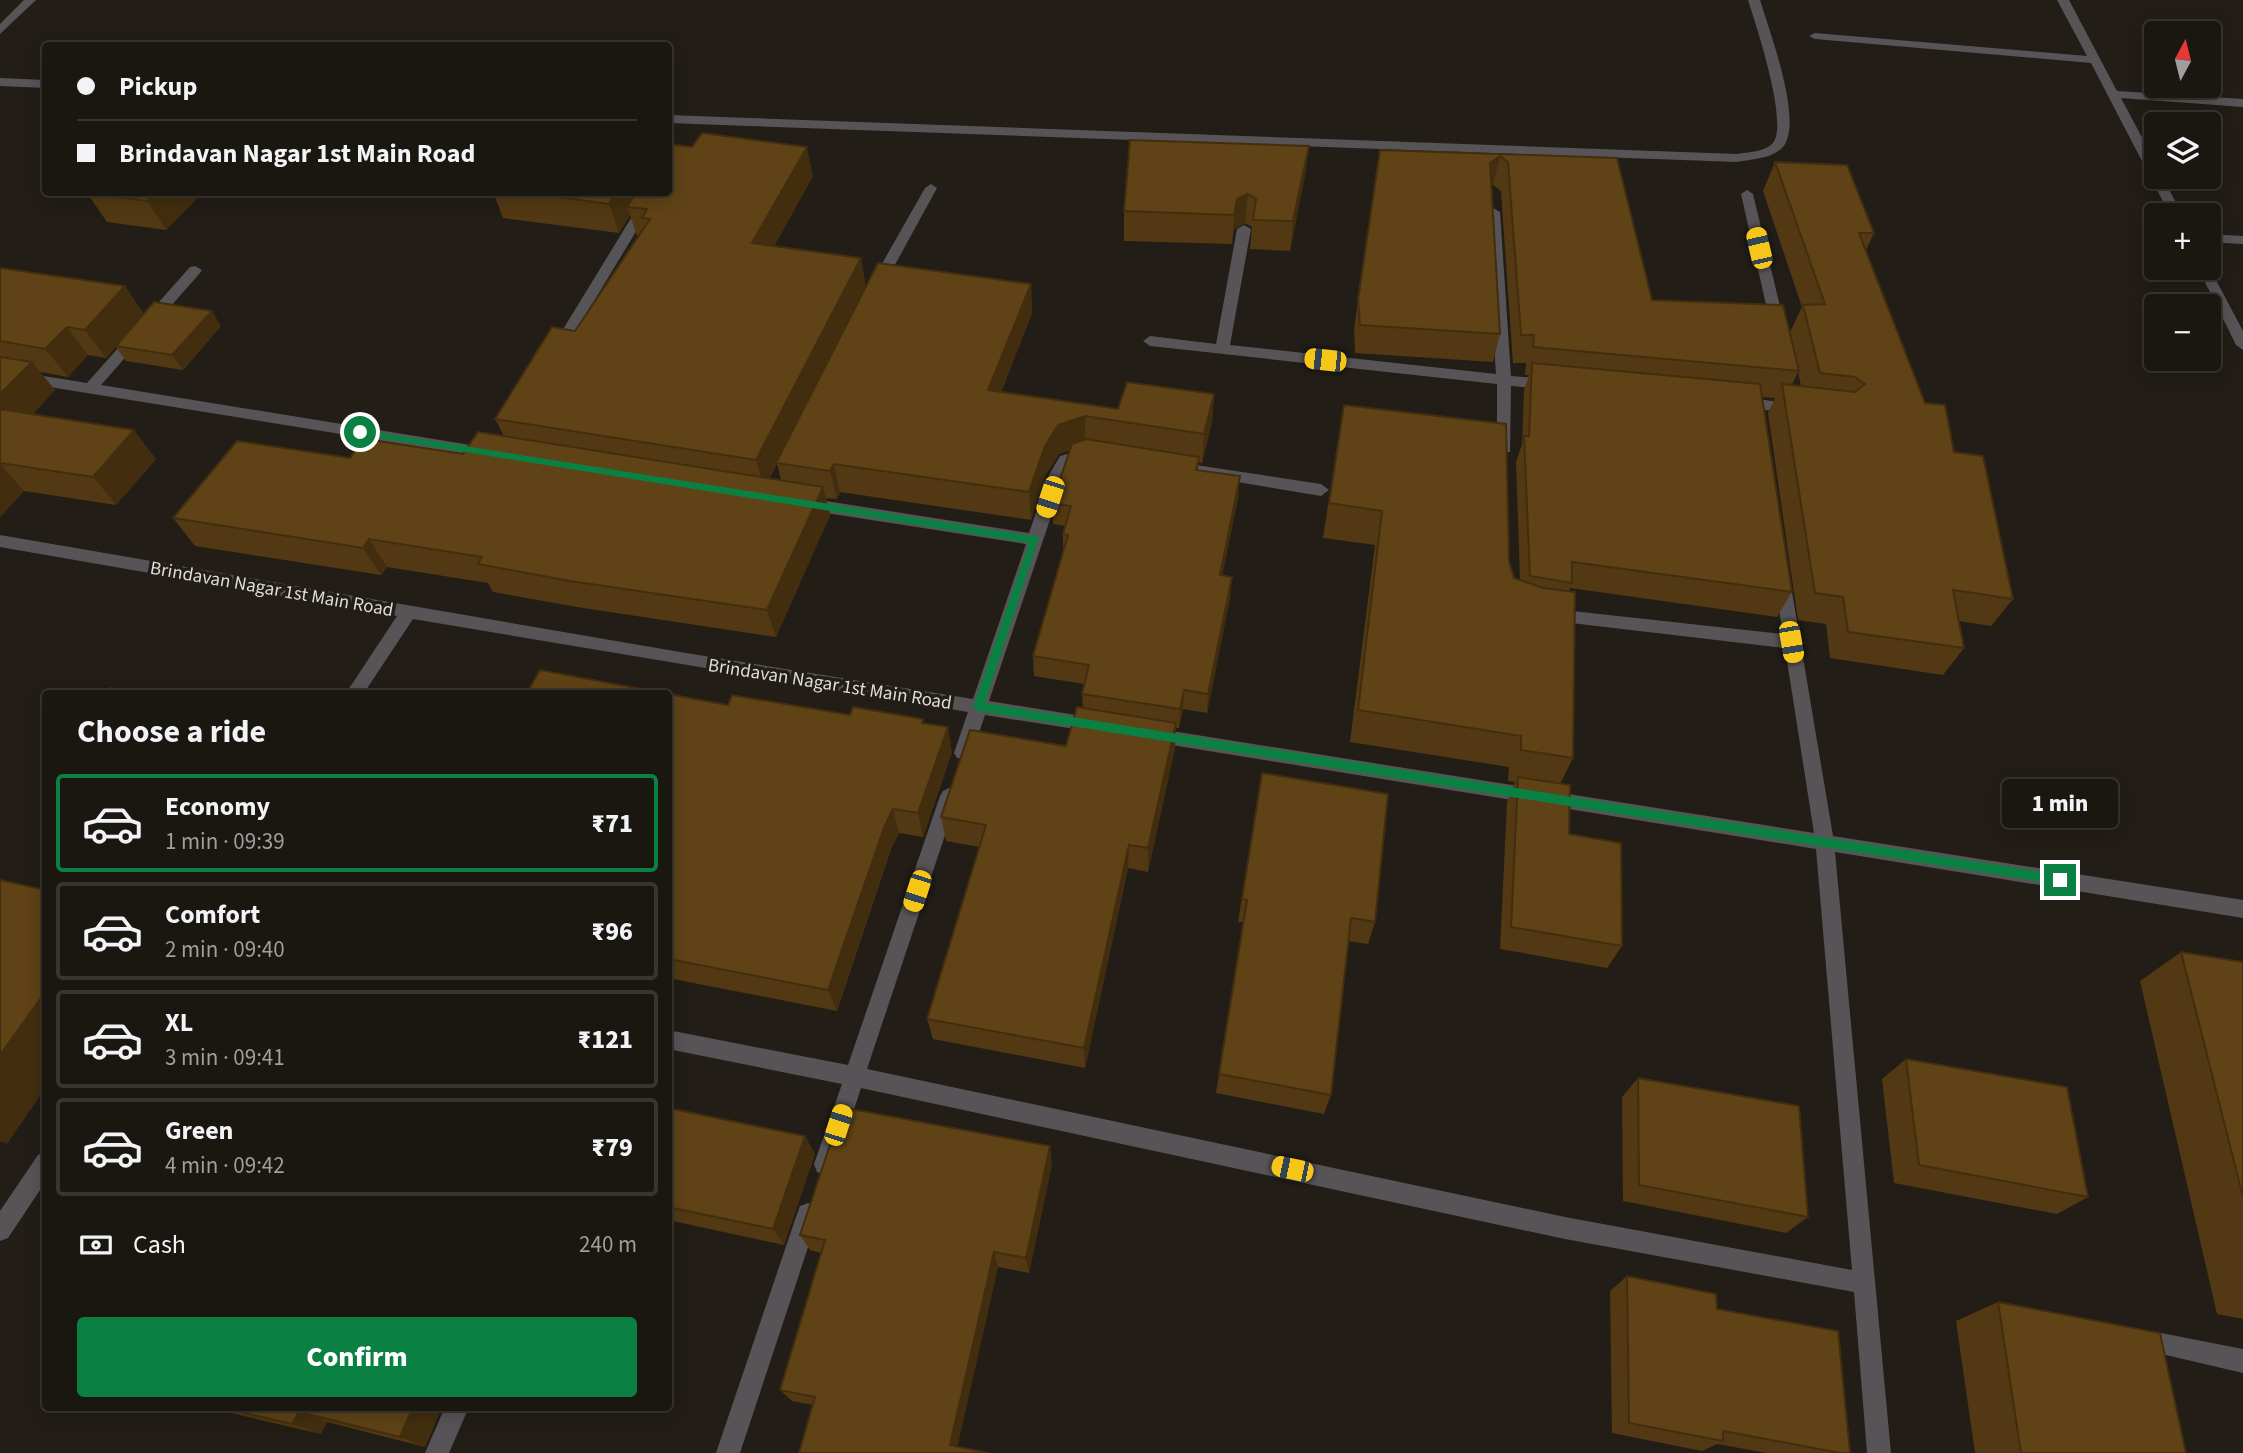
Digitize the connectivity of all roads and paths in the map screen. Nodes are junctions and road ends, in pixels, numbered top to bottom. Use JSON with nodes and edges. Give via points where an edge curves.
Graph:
{"nodes":[{"id":1,"x":30,"y":0,"type":"edge"},
{"id":2,"x":1754,"y":0,"type":"edge"},
{"id":3,"x":2063,"y":0,"type":"edge"},
{"id":4,"x":0,"y":32,"type":"edge"},
{"id":5,"x":1815,"y":36,"type":"dead end"},
{"id":6,"x":2092,"y":60,"type":"junction"},
{"id":7,"x":0,"y":82,"type":"edge"},
{"id":8,"x":42,"y":84,"type":"edge"},
{"id":9,"x":2111,"y":94,"type":"junction"},
{"id":10,"x":2243,"y":103,"type":"edge"},
{"id":11,"x":672,"y":119,"type":"edge"},
{"id":12,"x":2144,"y":155,"type":"edge"},
{"id":13,"x":931,"y":188,"type":"dead end"},
{"id":14,"x":1492,"y":191,"type":"edge"},
{"id":15,"x":1747,"y":194,"type":"dead end"},
{"id":16,"x":652,"y":196,"type":"edge"},
{"id":17,"x":1244,"y":229,"type":"dead end"},
{"id":18,"x":2221,"y":239,"type":"edge"},
{"id":19,"x":2243,"y":240,"type":"edge"},
{"id":20,"x":195,"y":270,"type":"dead end"},
{"id":21,"x":2210,"y":280,"type":"edge"},
{"id":22,"x":871,"y":296,"type":"edge"},
{"id":23,"x":1150,"y":341,"type":"dead end"},
{"id":24,"x":1781,"y":342,"type":"edge"},
{"id":25,"x":2243,"y":345,"type":"edge"},
{"id":26,"x":1222,"y":349,"type":"junction"},
{"id":27,"x":548,"y":364,"type":"edge"},
{"id":28,"x":0,"y":374,"type":"edge"},
{"id":29,"x":1504,"y":380,"type":"junction"},
{"id":30,"x":1571,"y":386,"type":"edge"},
{"id":31,"x":91,"y":388,"type":"junction"},
{"id":32,"x":1799,"y":405,"type":"edge"},
{"id":33,"x":1753,"y":408,"type":"edge"},
{"id":34,"x":501,"y":451,"type":"edge"},
{"id":35,"x":1111,"y":456,"type":"edge"},
{"id":36,"x":1505,"y":460,"type":"edge"},
{"id":37,"x":1163,"y":465,"type":"edge"},
{"id":38,"x":1321,"y":490,"type":"dead end"},
{"id":39,"x":796,"y":502,"type":"edge"},
{"id":40,"x":1035,"y":540,"type":"junction"},
{"id":41,"x":0,"y":541,"type":"edge"},
{"id":42,"x":1780,"y":565,"type":"edge"},
{"id":43,"x":408,"y":612,"type":"junction"},
{"id":44,"x":1531,"y":613,"type":"edge"},
{"id":45,"x":1791,"y":642,"type":"junction"},
{"id":46,"x":357,"y":690,"type":"edge"},
{"id":47,"x":978,"y":707,"type":"junction"},
{"id":48,"x":1825,"y":842,"type":"junction"},
{"id":49,"x":2243,"y":909,"type":"edge"},
{"id":50,"x":672,"y":1040,"type":"edge"},
{"id":51,"x":855,"y":1075,"type":"junction"},
{"id":52,"x":42,"y":1168,"type":"edge"},
{"id":53,"x":0,"y":1230,"type":"edge"},
{"id":54,"x":1865,"y":1283,"type":"junction"},
{"id":55,"x":2161,"y":1344,"type":"edge"},
{"id":56,"x":2243,"y":1361,"type":"edge"},
{"id":57,"x":455,"y":1411,"type":"edge"},
{"id":58,"x":437,"y":1453,"type":"edge"},
{"id":59,"x":728,"y":1453,"type":"edge"},
{"id":60,"x":1879,"y":1453,"type":"edge"}],
"edges":[{"from":1,"to":4,"type":"street"},
{"from":2,"to":11,"type":"street","via":[[1786,119],[1782,139],[1769,152],[1737,159]]},
{"from":3,"to":6,"type":"street"},
{"from":5,"to":6,"type":"street"},
{"from":6,"to":9,"type":"street"},
{"from":7,"to":8,"type":"street"},
{"from":9,"to":10,"type":"street"},
{"from":9,"to":12,"type":"street"},
{"from":13,"to":22,"type":"street"},
{"from":14,"to":29,"type":"street"},
{"from":15,"to":24,"type":"street"},
{"from":16,"to":27,"type":"street"},
{"from":17,"to":26,"type":"street"},
{"from":18,"to":19,"type":"street"},
{"from":20,"to":31,"type":"street"},
{"from":21,"to":25,"type":"street"},
{"from":23,"to":26,"type":"street"},
{"from":26,"to":29,"type":"street"},
{"from":28,"to":31,"type":"street"},
{"from":29,"to":30,"type":"street"},
{"from":29,"to":36,"type":"street"},
{"from":31,"to":34,"type":"street"},
{"from":32,"to":33,"type":"street"},
{"from":35,"to":40,"type":"street","via":[[1084,452],[1065,460]]},
{"from":37,"to":38,"type":"street"},
{"from":39,"to":40,"type":"street"},
{"from":40,"to":47,"type":"street"},
{"from":41,"to":43,"type":"street","name":"Brindavan Nagar 1st Main Road"},
{"from":42,"to":45,"type":"street"},
{"from":43,"to":46,"type":"street"},
{"from":43,"to":47,"type":"street","name":"Brindavan Nagar 1st Main Road"},
{"from":44,"to":45,"type":"street"},
{"from":45,"to":48,"type":"street"},
{"from":47,"to":48,"type":"street","name":"Brindavan Nagar 1st Main Road"},
{"from":47,"to":51,"type":"street"},
{"from":48,"to":49,"type":"street","name":"Brindavan Nagar 1st Main Road"},
{"from":48,"to":54,"type":"street"},
{"from":50,"to":51,"type":"street"},
{"from":51,"to":54,"type":"street","via":[[1700,1257]]},
{"from":51,"to":59,"type":"street"},
{"from":52,"to":53,"type":"street"},
{"from":54,"to":60,"type":"street"},
{"from":55,"to":56,"type":"street"},
{"from":57,"to":58,"type":"street"}]}
